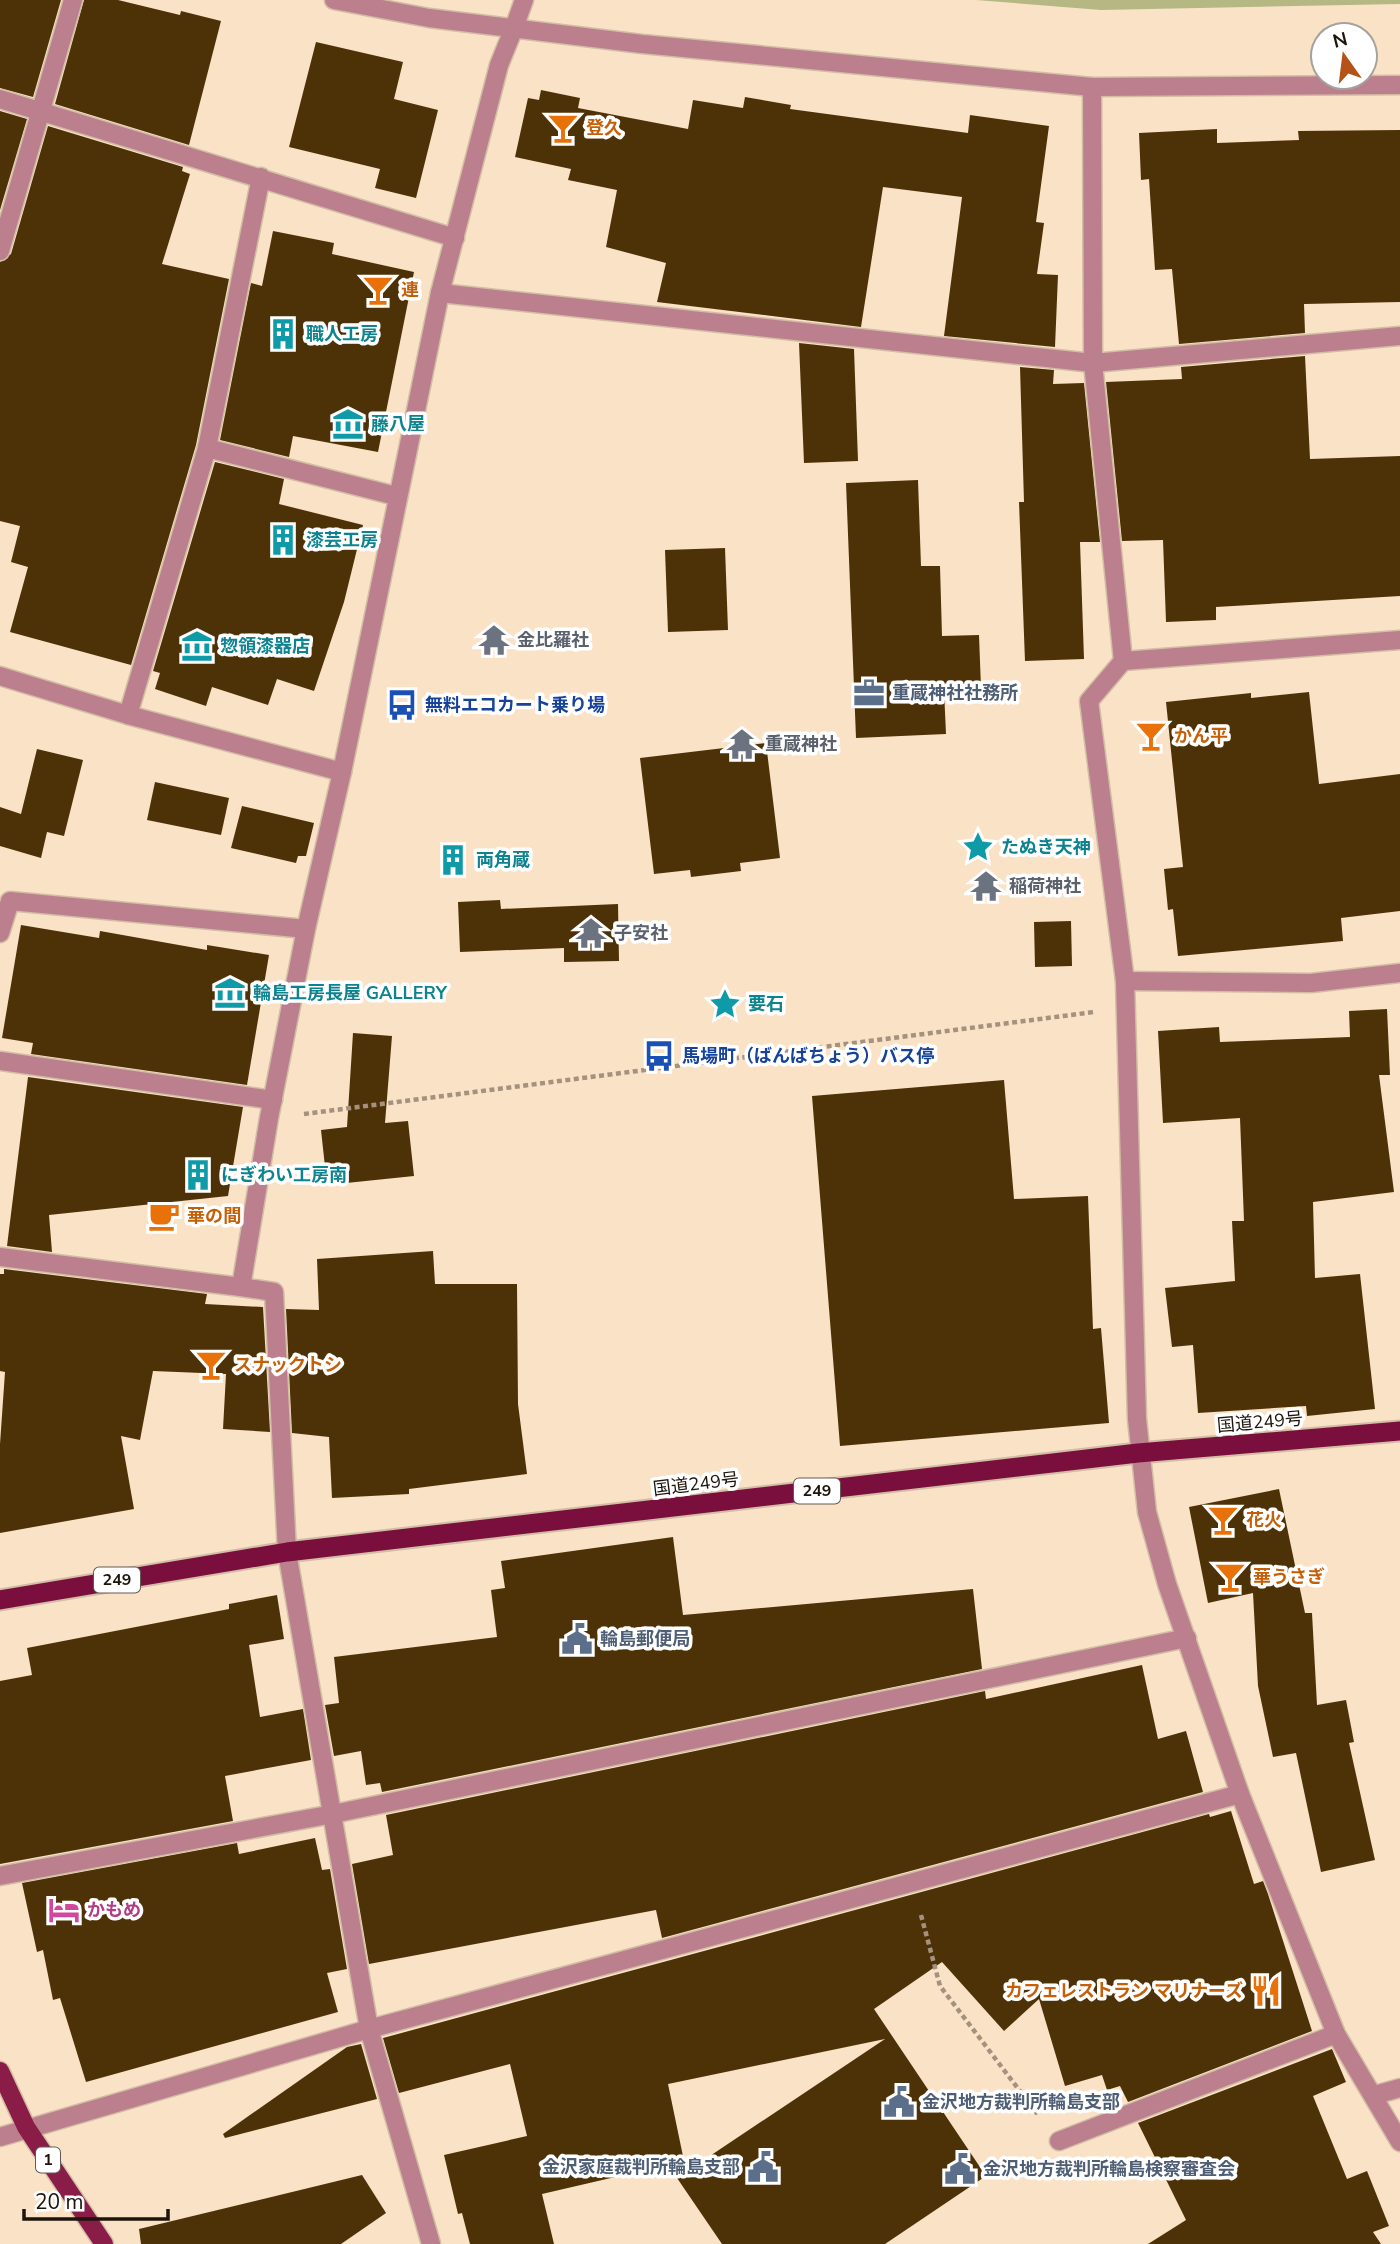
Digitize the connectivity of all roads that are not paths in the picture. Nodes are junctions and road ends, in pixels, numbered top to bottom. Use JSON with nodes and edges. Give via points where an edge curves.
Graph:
{"nodes":[{"id":1,"x":73,"y":0,"type":"edge"},
{"id":2,"x":334,"y":0,"type":"edge"},
{"id":3,"x":524,"y":0,"type":"edge"},
{"id":4,"x":514,"y":28,"type":"junction"},
{"id":5,"x":1400,"y":85,"type":"edge"},
{"id":6,"x":1092,"y":87,"type":"junction"},
{"id":7,"x":0,"y":99,"type":"edge"},
{"id":8,"x":40,"y":111,"type":"junction"},
{"id":9,"x":261,"y":177,"type":"junction"},
{"id":10,"x":456,"y":238,"type":"junction"},
{"id":11,"x":0,"y":251,"type":"edge"},
{"id":12,"x":440,"y":293,"type":"junction"},
{"id":13,"x":1400,"y":336,"type":"edge"},
{"id":14,"x":1093,"y":363,"type":"junction"},
{"id":15,"x":207,"y":448,"type":"junction"},
{"id":16,"x":397,"y":496,"type":"junction"},
{"id":17,"x":1400,"y":640,"type":"edge"},
{"id":18,"x":1123,"y":661,"type":"junction"},
{"id":19,"x":0,"y":676,"type":"edge"},
{"id":20,"x":128,"y":715,"type":"junction"},
{"id":21,"x":342,"y":772,"type":"junction"},
{"id":22,"x":306,"y":929,"type":"junction"},
{"id":23,"x":0,"y":933,"type":"edge"},
{"id":24,"x":1400,"y":973,"type":"edge"},
{"id":25,"x":1125,"y":981,"type":"junction"},
{"id":26,"x":0,"y":1061,"type":"edge"},
{"id":27,"x":273,"y":1100,"type":"junction"},
{"id":28,"x":0,"y":1257,"type":"edge"},
{"id":29,"x":242,"y":1287,"type":"junction"},
{"id":30,"x":1400,"y":1431,"type":"edge"},
{"id":31,"x":1138,"y":1454,"type":"junction"},
{"id":32,"x":287,"y":1552,"type":"junction"},
{"id":33,"x":0,"y":1600,"type":"edge"},
{"id":34,"x":1188,"y":1639,"type":"junction"},
{"id":35,"x":1240,"y":1794,"type":"junction"},
{"id":36,"x":333,"y":1814,"type":"junction"},
{"id":37,"x":0,"y":1876,"type":"edge"},
{"id":38,"x":369,"y":2029,"type":"junction"},
{"id":39,"x":1336,"y":2034,"type":"junction"},
{"id":40,"x":0,"y":2071,"type":"edge"},
{"id":41,"x":1400,"y":2088,"type":"edge"},
{"id":42,"x":1375,"y":2095,"type":"junction"},
{"id":43,"x":26,"y":2127,"type":"junction"},
{"id":44,"x":0,"y":2137,"type":"edge"},
{"id":45,"x":1059,"y":2141,"type":"road end"},
{"id":46,"x":1400,"y":2142,"type":"edge"},
{"id":47,"x":104,"y":2244,"type":"edge"},
{"id":48,"x":431,"y":2244,"type":"edge"}],
"edges":[{"from":1,"to":8,"type":"street"},
{"from":2,"to":4,"type":"street"},
{"from":3,"to":4,"type":"street"},
{"from":4,"to":6,"type":"street"},
{"from":4,"to":10,"type":"street","via":[[499,65]]},
{"from":5,"to":6,"type":"street"},
{"from":6,"to":14,"type":"street"},
{"from":7,"to":8,"type":"street"},
{"from":8,"to":9,"type":"street"},
{"from":8,"to":11,"type":"street"},
{"from":9,"to":10,"type":"street"},
{"from":9,"to":15,"type":"street"},
{"from":10,"to":12,"type":"street"},
{"from":12,"to":14,"type":"street"},
{"from":12,"to":16,"type":"street"},
{"from":13,"to":14,"type":"street"},
{"from":14,"to":18,"type":"street"},
{"from":15,"to":16,"type":"street"},
{"from":15,"to":20,"type":"street"},
{"from":16,"to":21,"type":"street"},
{"from":17,"to":18,"type":"street"},
{"from":18,"to":25,"type":"street","via":[[1089,701]]},
{"from":19,"to":20,"type":"street"},
{"from":20,"to":21,"type":"street"},
{"from":21,"to":22,"type":"street"},
{"from":22,"to":23,"type":"street","via":[[10,901]]},
{"from":22,"to":27,"type":"street"},
{"from":24,"to":25,"type":"street","via":[[1311,983]]},
{"from":25,"to":31,"type":"street"},
{"from":26,"to":27,"type":"street"},
{"from":27,"to":29,"type":"street"},
{"from":28,"to":29,"type":"street"},
{"from":29,"to":32,"type":"street","via":[[274,1292]]},
{"from":30,"to":31,"type":"highway","name":"国道249号","number":"249"},
{"from":31,"to":32,"type":"highway","name":"国道249号","number":"249"},
{"from":31,"to":34,"type":"street","via":[[1147,1512]]},
{"from":32,"to":33,"type":"highway","name":"国道249号","number":"249"},
{"from":32,"to":36,"type":"street"},
{"from":34,"to":35,"type":"street"},
{"from":34,"to":36,"type":"street"},
{"from":35,"to":38,"type":"street"},
{"from":35,"to":39,"type":"street"},
{"from":36,"to":37,"type":"street"},
{"from":36,"to":38,"type":"street"},
{"from":38,"to":43,"type":"street"},
{"from":38,"to":48,"type":"street"},
{"from":39,"to":42,"type":"street"},
{"from":39,"to":45,"type":"street"},
{"from":40,"to":43,"type":"main road","number":"1"},
{"from":41,"to":42,"type":"street"},
{"from":42,"to":46,"type":"street"},
{"from":43,"to":44,"type":"street"},
{"from":43,"to":47,"type":"main road","number":"1"}]}
